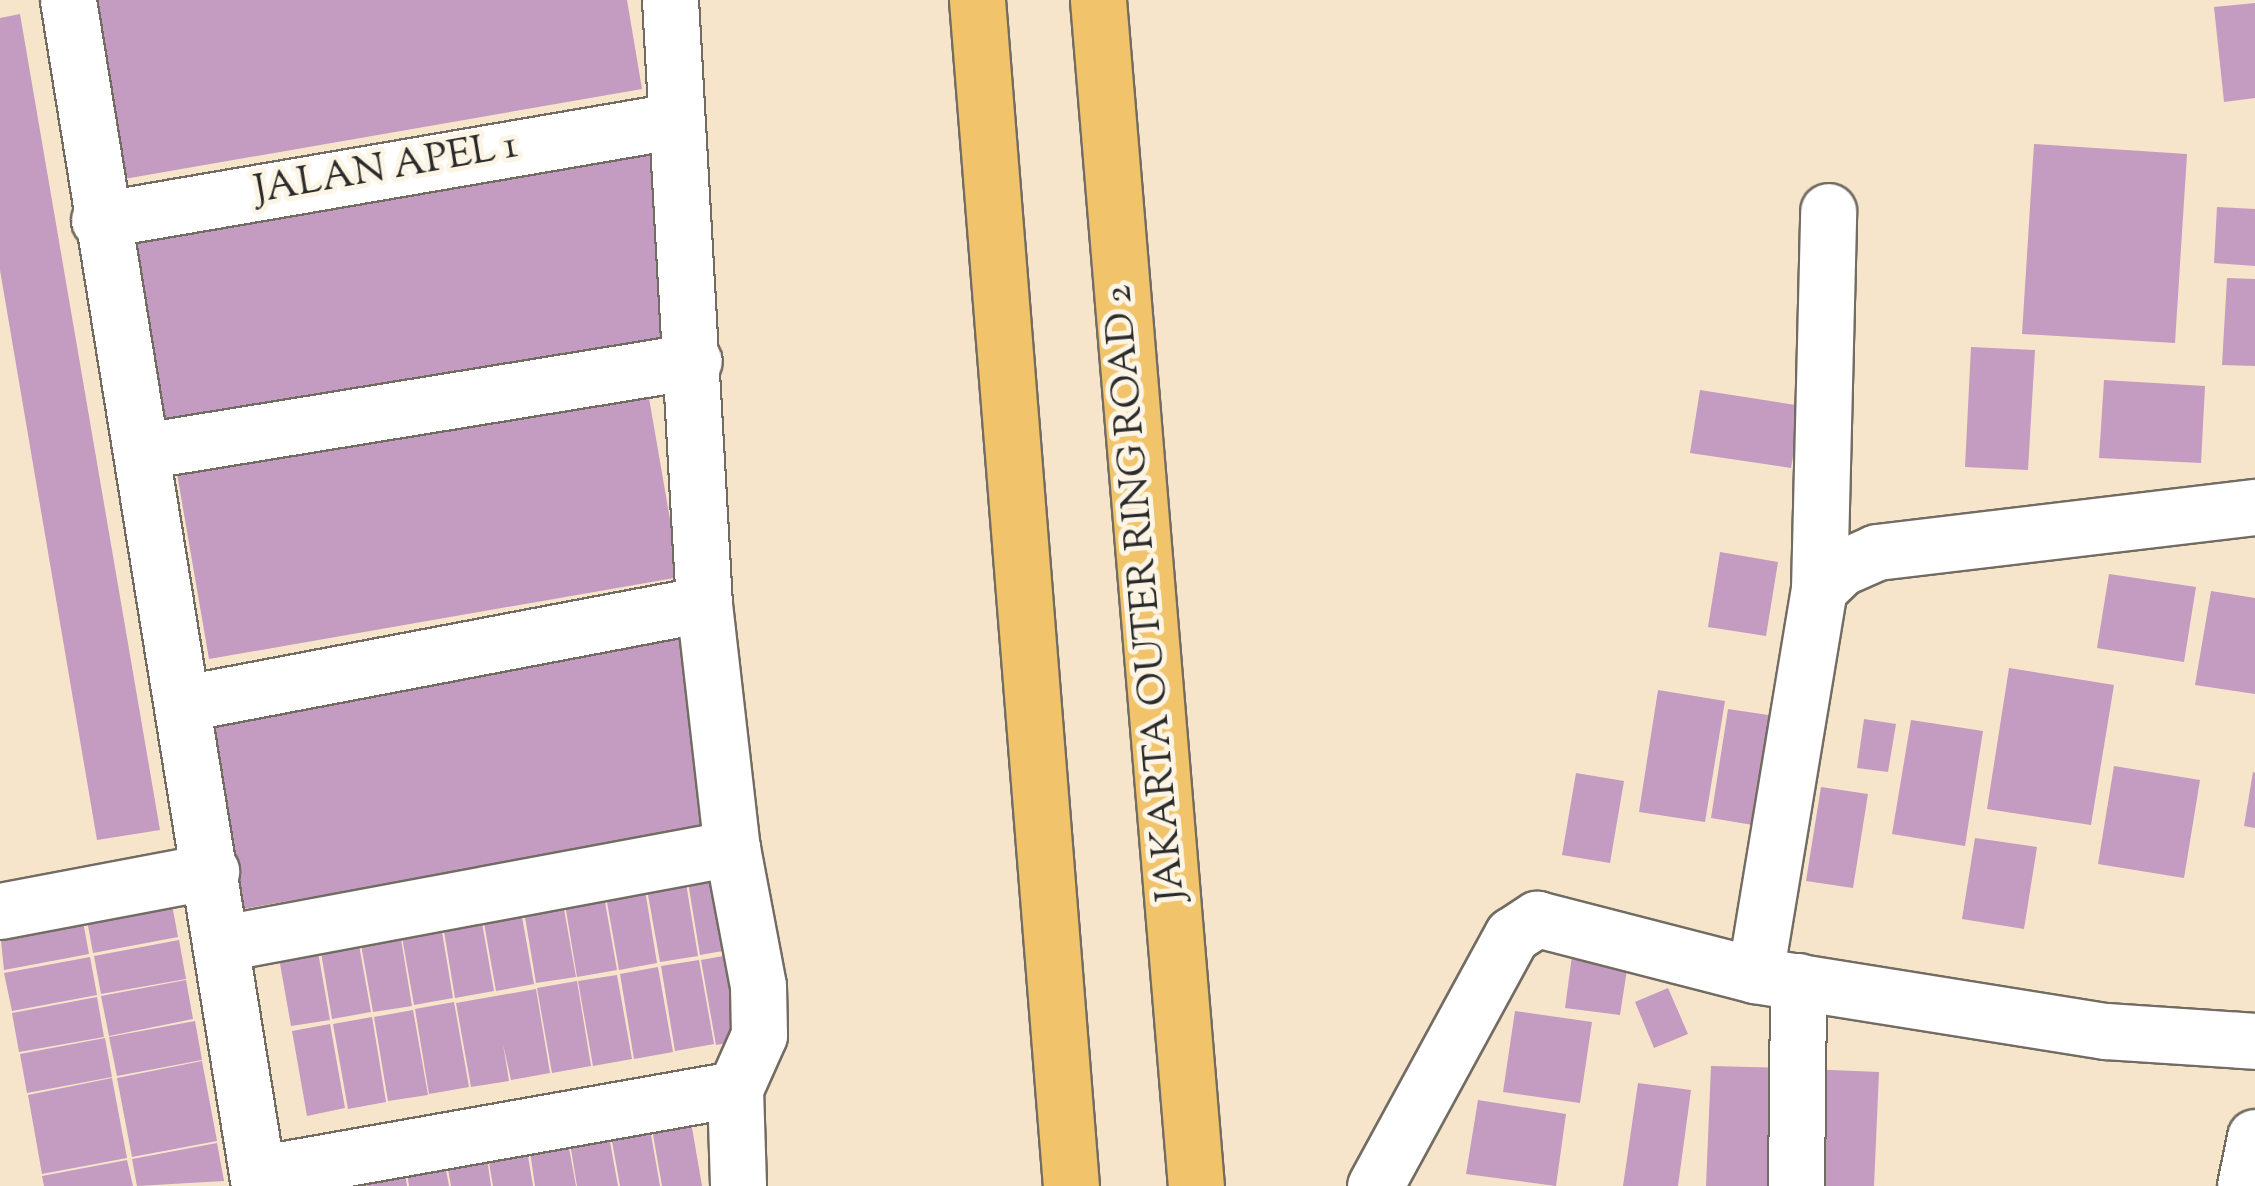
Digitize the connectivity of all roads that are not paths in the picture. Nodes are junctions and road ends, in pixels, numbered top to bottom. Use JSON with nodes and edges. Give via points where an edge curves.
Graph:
{"nodes":[{"id":1,"x":68,"y":0,"type":"edge"},
{"id":2,"x":670,"y":0,"type":"edge"},
{"id":3,"x":977,"y":0,"type":"edge"},
{"id":4,"x":1098,"y":0,"type":"edge"},
{"id":5,"x":673,"y":120,"type":"junction"},
{"id":6,"x":1828,"y":211,"type":"dead end"},
{"id":7,"x":99,"y":220,"type":"junction"},
{"id":8,"x":694,"y":361,"type":"junction"},
{"id":9,"x":143,"y":451,"type":"junction"},
{"id":10,"x":2255,"y":507,"type":"edge"},
{"id":11,"x":1819,"y":589,"type":"junction"},
{"id":12,"x":704,"y":604,"type":"junction"},
{"id":13,"x":185,"y":702,"type":"junction"},
{"id":14,"x":732,"y":848,"type":"junction"},
{"id":15,"x":211,"y":871,"type":"junction"},
{"id":16,"x":0,"y":911,"type":"edge"},
{"id":17,"x":223,"y":942,"type":"junction"},
{"id":18,"x":1776,"y":978,"type":"junction"},
{"id":19,"x":2255,"y":1041,"type":"edge"},
{"id":20,"x":734,"y":1089,"type":"junction"},
{"id":21,"x":2255,"y":1136,"type":"edge"},
{"id":22,"x":258,"y":1180,"type":"edge"},
{"id":23,"x":738,"y":1186,"type":"edge"},
{"id":24,"x":1071,"y":1186,"type":"edge"},
{"id":25,"x":1196,"y":1186,"type":"edge"},
{"id":26,"x":1375,"y":1186,"type":"edge"},
{"id":27,"x":1796,"y":1186,"type":"edge"},
{"id":28,"x":2244,"y":1186,"type":"edge"}],
"edges":[{"from":1,"to":7,"type":"street"},
{"from":2,"to":5,"type":"street"},
{"from":3,"to":24,"type":"highway"},
{"from":4,"to":25,"type":"highway","name":"JAKARTA OUTER RING ROAD 2"},
{"from":5,"to":7,"type":"street","name":"JALAN APEL 1"},
{"from":5,"to":8,"type":"street"},
{"from":6,"to":11,"type":"street"},
{"from":7,"to":9,"type":"street"},
{"from":8,"to":9,"type":"street"},
{"from":8,"to":12,"type":"street"},
{"from":9,"to":13,"type":"street"},
{"from":10,"to":11,"type":"street","via":[[1878,552],[1841,568]]},
{"from":11,"to":18,"type":"street"},
{"from":12,"to":13,"type":"street"},
{"from":12,"to":14,"type":"street"},
{"from":13,"to":15,"type":"street"},
{"from":14,"to":17,"type":"street"},
{"from":14,"to":20,"type":"street","via":[[758,986],[760,1035]]},
{"from":15,"to":16,"type":"street"},
{"from":15,"to":17,"type":"street"},
{"from":17,"to":22,"type":"street"},
{"from":18,"to":19,"type":"street","via":[[2106,1031]]},
{"from":18,"to":26,"type":"street","via":[[1537,919],[1524,924]]},
{"from":18,"to":27,"type":"street"},
{"from":20,"to":22,"type":"street"},
{"from":20,"to":23,"type":"street"},
{"from":21,"to":28,"type":"street"}]}
